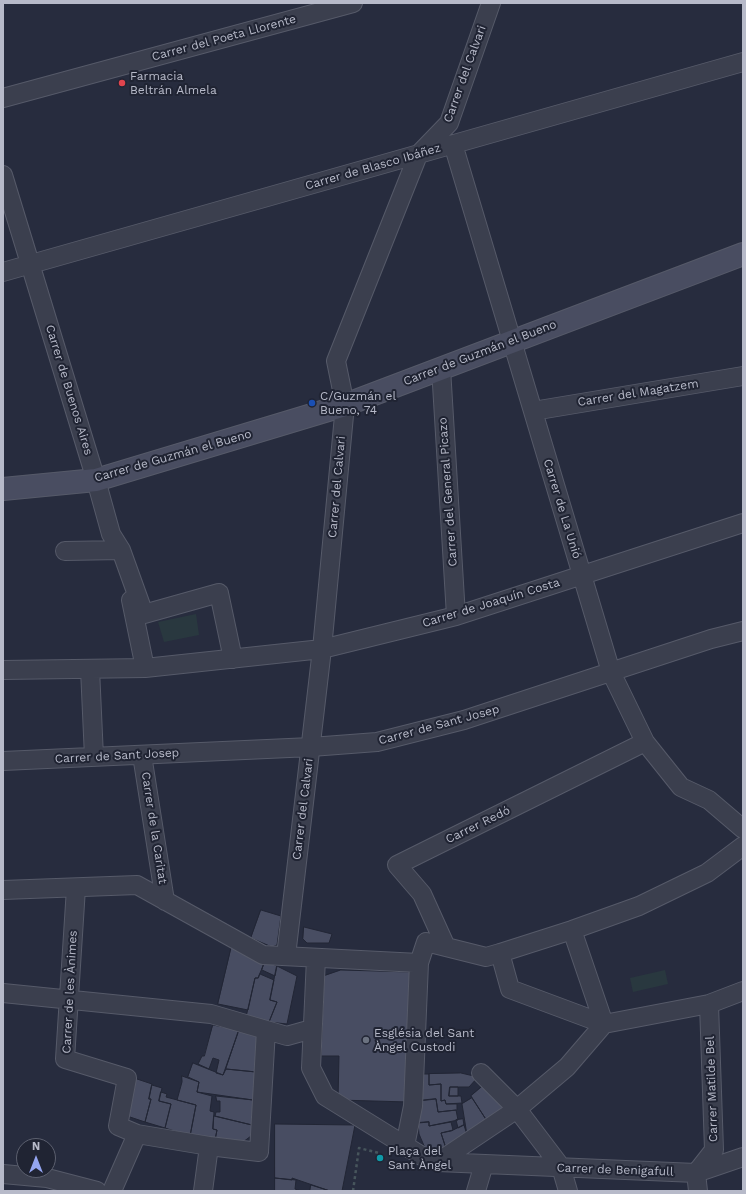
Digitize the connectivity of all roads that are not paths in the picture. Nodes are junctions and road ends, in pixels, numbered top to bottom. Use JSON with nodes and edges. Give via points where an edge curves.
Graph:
{"nodes":[{"id":1,"x":353,"y":3,"type":"edge"},
{"id":2,"x":491,"y":3,"type":"edge"},
{"id":3,"x":297,"y":10,"type":"edge"},
{"id":4,"x":743,"y":62,"type":"edge"},
{"id":5,"x":3,"y":98,"type":"edge"},
{"id":6,"x":453,"y":144,"type":"junction"},
{"id":7,"x":418,"y":154,"type":"junction"},
{"id":8,"x":3,"y":175,"type":"edge"},
{"id":9,"x":743,"y":254,"type":"edge"},
{"id":10,"x":30,"y":265,"type":"junction"},
{"id":11,"x":3,"y":272,"type":"edge"},
{"id":12,"x":512,"y":341,"type":"junction"},
{"id":13,"x":441,"y":368,"type":"junction"},
{"id":14,"x":743,"y":376,"type":"edge"},
{"id":15,"x":345,"y":405,"type":"junction"},
{"id":16,"x":533,"y":411,"type":"junction"},
{"id":17,"x":96,"y":480,"type":"junction"},
{"id":18,"x":3,"y":489,"type":"edge"},
{"id":19,"x":743,"y":523,"type":"edge"},
{"id":20,"x":121,"y":550,"type":"junction"},
{"id":21,"x":65,"y":551,"type":"dead end"},
{"id":22,"x":582,"y":575,"type":"junction"},
{"id":23,"x":456,"y":616,"type":"junction"},
{"id":24,"x":743,"y":631,"type":"edge"},
{"id":25,"x":322,"y":649,"type":"junction"},
{"id":26,"x":233,"y":659,"type":"junction"},
{"id":27,"x":145,"y":668,"type":"junction"},
{"id":28,"x":90,"y":669,"type":"junction"},
{"id":29,"x":3,"y":670,"type":"edge"},
{"id":30,"x":611,"y":672,"type":"junction"},
{"id":31,"x":645,"y":742,"type":"junction"},
{"id":32,"x":311,"y":747,"type":"junction"},
{"id":33,"x":142,"y":755,"type":"junction"},
{"id":34,"x":94,"y":757,"type":"junction"},
{"id":35,"x":3,"y":761,"type":"edge"},
{"id":36,"x":743,"y":829,"type":"edge"},
{"id":37,"x":743,"y":846,"type":"edge"},
{"id":38,"x":76,"y":888,"type":"junction"},
{"id":39,"x":3,"y":890,"type":"edge"},
{"id":40,"x":165,"y":901,"type":"junction"},
{"id":41,"x":572,"y":930,"type":"junction"},
{"id":42,"x":446,"y":947,"type":"junction"},
{"id":43,"x":500,"y":953,"type":"junction"},
{"id":44,"x":286,"y":956,"type":"junction"},
{"id":45,"x":316,"y":958,"type":"junction"},
{"id":46,"x":419,"y":963,"type":"junction"},
{"id":47,"x":743,"y":991,"type":"edge"},
{"id":48,"x":3,"y":994,"type":"edge"},
{"id":49,"x":69,"y":999,"type":"junction"},
{"id":50,"x":709,"y":1004,"type":"junction"},
{"id":51,"x":604,"y":1024,"type":"junction"},
{"id":52,"x":312,"y":1029,"type":"junction"},
{"id":53,"x":266,"y":1030,"type":"junction"},
{"id":54,"x":481,"y":1073,"type":"dead end"},
{"id":55,"x":516,"y":1109,"type":"junction"},
{"id":56,"x":137,"y":1134,"type":"junction"},
{"id":57,"x":207,"y":1146,"type":"junction"},
{"id":58,"x":405,"y":1146,"type":"junction"},
{"id":59,"x":743,"y":1157,"type":"edge"},
{"id":60,"x":438,"y":1162,"type":"junction"},
{"id":61,"x":484,"y":1164,"type":"junction"},
{"id":62,"x":561,"y":1168,"type":"junction"},
{"id":63,"x":696,"y":1173,"type":"junction"},
{"id":64,"x":3,"y":1174,"type":"edge"},
{"id":65,"x":47,"y":1185,"type":"edge"},
{"id":66,"x":97,"y":1191,"type":"edge"},
{"id":67,"x":112,"y":1191,"type":"edge"},
{"id":68,"x":204,"y":1191,"type":"edge"},
{"id":69,"x":476,"y":1191,"type":"edge"},
{"id":70,"x":568,"y":1191,"type":"edge"},
{"id":71,"x":698,"y":1191,"type":"edge"}],
"edges":[{"from":1,"to":3,"type":"street","name":"Carrer del Poeta Llorente"},
{"from":2,"to":7,"type":"street","name":"Carrer del Calvari","via":[[449,123]]},
{"from":3,"to":5,"type":"street","name":"Carrer del Poeta Llorente"},
{"from":4,"to":6,"type":"street","name":"Carrer de Blasco Ibáñez"},
{"from":6,"to":7,"type":"street","name":"Carrer de Blasco Ibáñez"},
{"from":6,"to":12,"type":"street","name":"Carrer de La Unió"},
{"from":7,"to":10,"type":"street","name":"Carrer de Blasco Ibáñez"},
{"from":7,"to":15,"type":"street","name":"Carrer del Calvari","via":[[336,361]]},
{"from":8,"to":10,"type":"street","name":"Carrer de Buenos Aires"},
{"from":9,"to":12,"type":"street","name":"Carrer de Guzmán el Bueno"},
{"from":10,"to":11,"type":"street","name":"Carrer de Blasco Ibáñez"},
{"from":10,"to":17,"type":"street","name":"Carrer de Buenos Aires"},
{"from":12,"to":13,"type":"street","name":"Carrer de Guzmán el Bueno"},
{"from":12,"to":16,"type":"street","name":"Carrer de La Unió"},
{"from":13,"to":15,"type":"street","name":"Carrer de Guzmán el Bueno"},
{"from":13,"to":23,"type":"street","name":"Carrer del General Picazo"},
{"from":14,"to":16,"type":"street","name":"Carrer del Magatzem"},
{"from":15,"to":17,"type":"street","name":"Carrer de Guzmán el Bueno"},
{"from":15,"to":25,"type":"street","name":"Carrer del Calvari"},
{"from":16,"to":22,"type":"street","name":"Carrer de La Unió"},
{"from":17,"to":18,"type":"street","name":"Carrer de Guzmán el Bueno"},
{"from":17,"to":20,"type":"street","name":"Carrer de Buenos Aires","via":[[111,534]]},
{"from":19,"to":22,"type":"street","name":"Carrer de Joaquín Costa"},
{"from":20,"to":21,"type":"street"},
{"from":20,"to":26,"type":"street","via":[[144,614],[219,592]]},
{"from":20,"to":27,"type":"street"},
{"from":22,"to":23,"type":"street","name":"Carrer de Joaquín Costa"},
{"from":22,"to":30,"type":"street","name":"Carrer de La Unió"},
{"from":23,"to":25,"type":"street","name":"Carrer de Joaquín Costa"},
{"from":24,"to":30,"type":"street","name":"Carrer de Sant Josep"},
{"from":25,"to":26,"type":"street","name":"Carrer de Joaquín Costa"},
{"from":25,"to":32,"type":"street","name":"Carrer del Calvari"},
{"from":26,"to":27,"type":"street","name":"Carrer de Joaquín Costa"},
{"from":27,"to":28,"type":"street"},
{"from":28,"to":29,"type":"street"},
{"from":28,"to":34,"type":"street"},
{"from":30,"to":31,"type":"street","name":"Carrer de La Unió"},
{"from":30,"to":32,"type":"street","name":"Carrer de Sant Josep","via":[[464,720],[385,740]]},
{"from":31,"to":36,"type":"street","name":"Carrer de La Unió","via":[[681,787],[708,800]]},
{"from":31,"to":42,"type":"street","name":"Carrer Redó","via":[[397,865],[422,894]]},
{"from":32,"to":33,"type":"street","name":"Carrer de Sant Josep"},
{"from":32,"to":44,"type":"street","name":"Carrer del Calvari"},
{"from":33,"to":34,"type":"street","name":"Carrer de Sant Josep"},
{"from":33,"to":40,"type":"street","name":"Carrer de la Caritat"},
{"from":34,"to":35,"type":"street","name":"Carrer de Sant Josep"},
{"from":37,"to":41,"type":"street","via":[[707,873],[639,906]]},
{"from":38,"to":39,"type":"street"},
{"from":38,"to":40,"type":"street","via":[[136,885]]},
{"from":38,"to":49,"type":"street","name":"Carrer de les Ànimes"},
{"from":40,"to":44,"type":"street","via":[[263,955]]},
{"from":41,"to":43,"type":"street"},
{"from":41,"to":51,"type":"street"},
{"from":42,"to":43,"type":"street","via":[[486,956]]},
{"from":42,"to":46,"type":"street","via":[[426,942]]},
{"from":43,"to":51,"type":"street","via":[[510,989]]},
{"from":44,"to":45,"type":"street"},
{"from":45,"to":46,"type":"street"},
{"from":45,"to":52,"type":"street"},
{"from":46,"to":58,"type":"street","via":[[413,1106]]},
{"from":47,"to":50,"type":"street"},
{"from":48,"to":49,"type":"street"},
{"from":49,"to":53,"type":"street","via":[[211,1014]]},
{"from":49,"to":56,"type":"street","name":"Carrer de les Ànimes","via":[[65,1059],[127,1078],[118,1126]]},
{"from":50,"to":51,"type":"street"},
{"from":50,"to":63,"type":"street","name":"Carrer Matilde Bel","via":[[714,1150]]},
{"from":51,"to":55,"type":"street","via":[[567,1067]]},
{"from":52,"to":53,"type":"street","via":[[288,1036]]},
{"from":52,"to":58,"type":"street","via":[[311,1068],[325,1096]]},
{"from":53,"to":57,"type":"street","via":[[259,1152]]},
{"from":54,"to":55,"type":"street"},
{"from":55,"to":60,"type":"street"},
{"from":55,"to":62,"type":"street"},
{"from":56,"to":57,"type":"street"},
{"from":56,"to":67,"type":"street"},
{"from":57,"to":68,"type":"street"},
{"from":58,"to":60,"type":"street"},
{"from":59,"to":63,"type":"street","name":"Carrer de Benigafull"},
{"from":60,"to":61,"type":"street"},
{"from":61,"to":62,"type":"street","name":"Carrer de Benigafull"},
{"from":61,"to":69,"type":"street"},
{"from":62,"to":63,"type":"street","name":"Carrer de Benigafull"},
{"from":62,"to":70,"type":"street"},
{"from":63,"to":71,"type":"street"},
{"from":64,"to":65,"type":"street"},
{"from":65,"to":66,"type":"street"}]}
